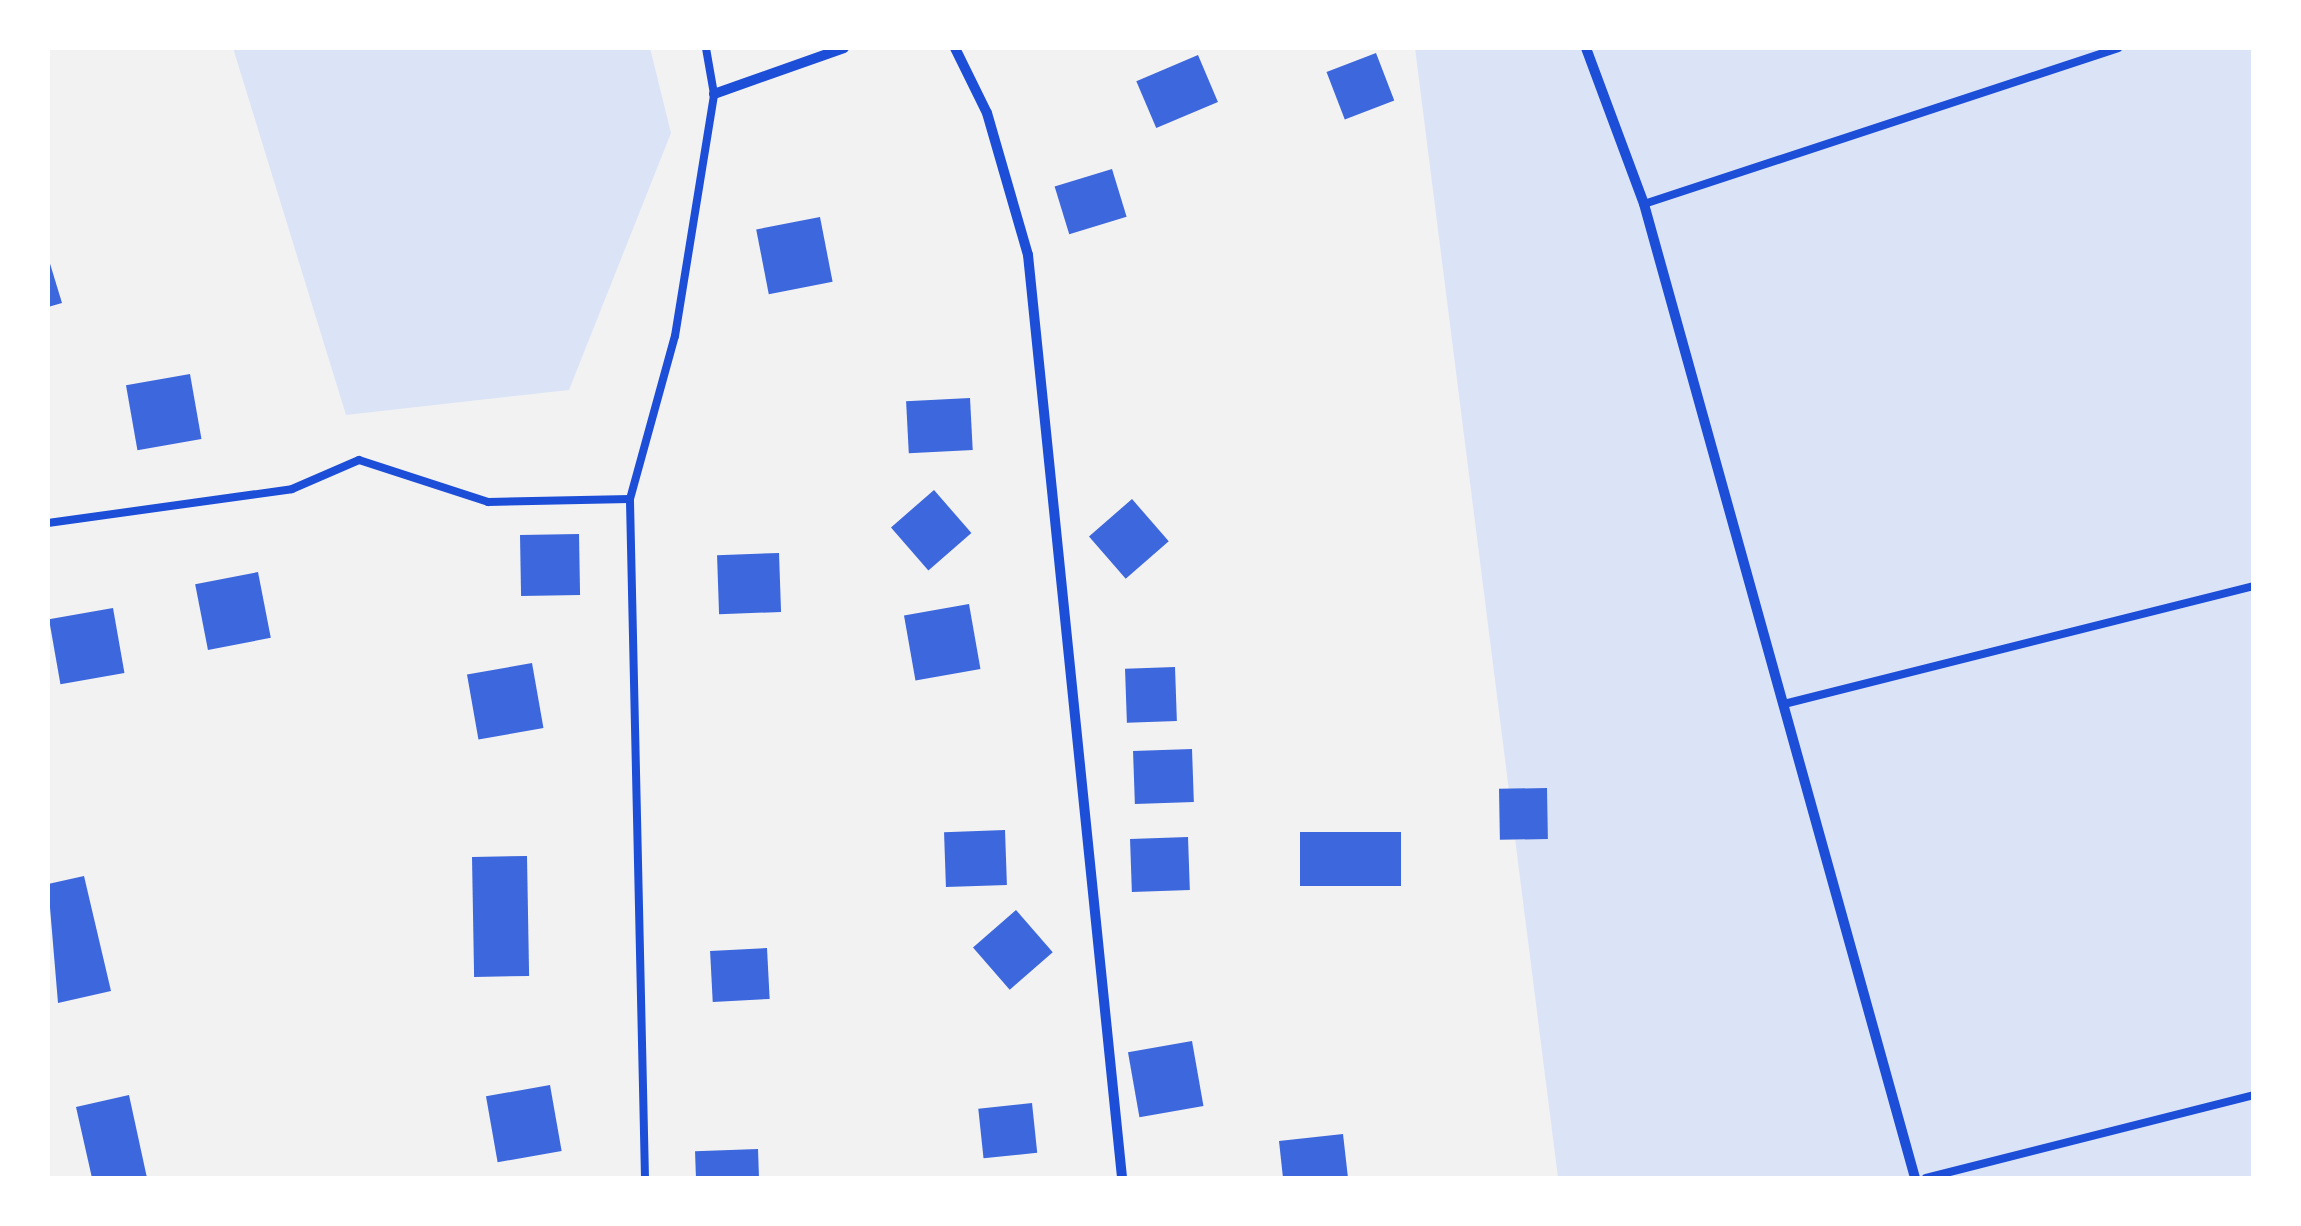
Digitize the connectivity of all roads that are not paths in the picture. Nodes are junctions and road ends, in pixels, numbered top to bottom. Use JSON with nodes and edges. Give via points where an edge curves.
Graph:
{"nodes":[{"id":1,"x":706,"y":48,"type":"edge"},
{"id":2,"x":844,"y":48,"type":"edge"},
{"id":3,"x":955,"y":48,"type":"edge"},
{"id":4,"x":1586,"y":48,"type":"edge"},
{"id":5,"x":2118,"y":48,"type":"edge"},
{"id":6,"x":714,"y":94,"type":"junction"},
{"id":7,"x":1644,"y":204,"type":"junction"},
{"id":8,"x":630,"y":499,"type":"junction"},
{"id":9,"x":48,"y":523,"type":"edge"},
{"id":10,"x":2254,"y":586,"type":"edge"},
{"id":11,"x":1784,"y":704,"type":"junction"},
{"id":12,"x":2254,"y":1095,"type":"edge"},
{"id":13,"x":646,"y":1178,"type":"edge"},
{"id":14,"x":1122,"y":1178,"type":"edge"},
{"id":15,"x":1914,"y":1178,"type":"edge"},
{"id":16,"x":1926,"y":1178,"type":"edge"}],
"edges":[{"from":1,"to":6,"type":"lane"},
{"from":2,"to":6,"type":"street"},
{"from":3,"to":14,"type":"street","via":[[987,113],[1028,255]]},
{"from":4,"to":7,"type":"street"},
{"from":5,"to":7,"type":"lane"},
{"from":6,"to":8,"type":"lane","via":[[675,336]]},
{"from":7,"to":11,"type":"street"},
{"from":8,"to":9,"type":"lane","via":[[488,502],[359,460],[292,488]]},
{"from":8,"to":13,"type":"lane"},
{"from":10,"to":11,"type":"lane"},
{"from":11,"to":15,"type":"street"},
{"from":12,"to":16,"type":"lane"}]}
